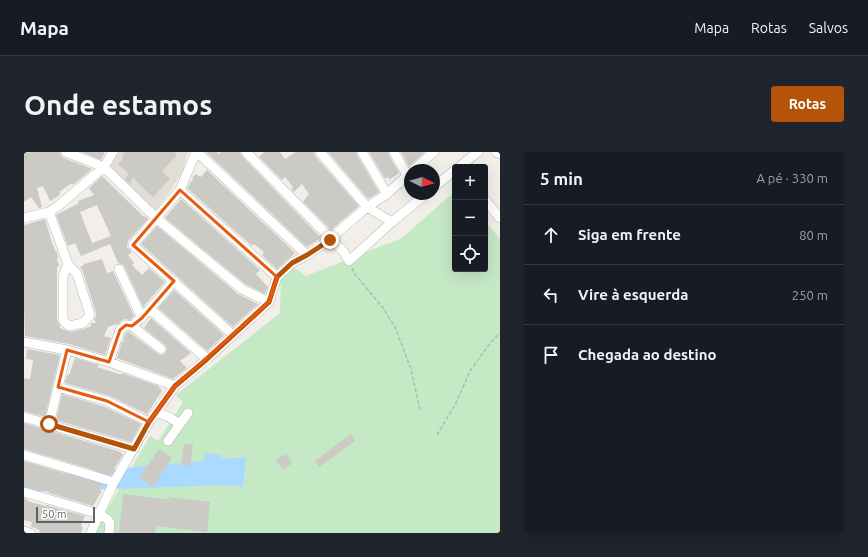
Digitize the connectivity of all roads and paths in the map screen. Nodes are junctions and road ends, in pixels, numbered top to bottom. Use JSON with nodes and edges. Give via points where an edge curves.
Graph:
{"nodes":[{"id":1,"x":66,"y":152,"type":"edge"},
{"id":2,"x":113,"y":152,"type":"edge"},
{"id":3,"x":196,"y":152,"type":"edge"},
{"id":4,"x":246,"y":152,"type":"edge"},
{"id":5,"x":320,"y":152,"type":"edge"},
{"id":6,"x":362,"y":152,"type":"edge"},
{"id":7,"x":394,"y":152,"type":"edge"},
{"id":8,"x":434,"y":152,"type":"edge"},
{"id":9,"x":478,"y":152,"type":"edge"},
{"id":10,"x":496,"y":152,"type":"edge"},
{"id":11,"x":500,"y":154,"type":"edge"},
{"id":12,"x":420,"y":164,"type":"edge"},
{"id":13,"x":463,"y":164,"type":"edge"},
{"id":14,"x":404,"y":165,"type":"edge"},
{"id":15,"x":104,"y":168,"type":"junction"},
{"id":16,"x":452,"y":172,"type":"edge"},
{"id":17,"x":404,"y":178,"type":"edge"},
{"id":18,"x":440,"y":182,"type":"edge"},
{"id":19,"x":180,"y":190,"type":"junction"},
{"id":20,"x":387,"y":194,"type":"junction"},
{"id":21,"x":419,"y":200,"type":"edge"},
{"id":22,"x":488,"y":204,"type":"edge"},
{"id":23,"x":367,"y":207,"type":"junction"},
{"id":24,"x":49,"y":212,"type":"junction"},
{"id":25,"x":24,"y":218,"type":"edge"},
{"id":26,"x":156,"y":218,"type":"junction"},
{"id":27,"x":500,"y":218,"type":"edge"},
{"id":28,"x":392,"y":222,"type":"junction"},
{"id":29,"x":330,"y":240,"type":"junction"},
{"id":30,"x":307,"y":255,"type":"junction"},
{"id":31,"x":349,"y":261,"type":"junction"},
{"id":32,"x":68,"y":264,"type":"junction"},
{"id":33,"x":119,"y":269,"type":"dead end"},
{"id":34,"x":277,"y":277,"type":"junction"},
{"id":35,"x":174,"y":281,"type":"junction"},
{"id":36,"x":269,"y":302,"type":"junction"},
{"id":37,"x":150,"y":309,"type":"junction"},
{"id":38,"x":142,"y":318,"type":"junction"},
{"id":39,"x":132,"y":326,"type":"junction"},
{"id":40,"x":500,"y":333,"type":"edge"},
{"id":41,"x":233,"y":335,"type":"junction"},
{"id":42,"x":24,"y":342,"type":"edge"},
{"id":43,"x":161,"y":349,"type":"dead end"},
{"id":44,"x":67,"y":350,"type":"junction"},
{"id":45,"x":207,"y":359,"type":"junction"},
{"id":46,"x":109,"y":362,"type":"junction"},
{"id":47,"x":175,"y":386,"type":"junction"},
{"id":48,"x":58,"y":387,"type":"junction"},
{"id":49,"x":420,"y":410,"type":"dead end"},
{"id":50,"x":156,"y":412,"type":"junction"},
{"id":51,"x":188,"y":413,"type":"dead end"},
{"id":52,"x":24,"y":417,"type":"edge"},
{"id":53,"x":149,"y":422,"type":"junction"},
{"id":54,"x":49,"y":424,"type":"junction"},
{"id":55,"x":180,"y":424,"type":"junction"},
{"id":56,"x":437,"y":436,"type":"dead end"},
{"id":57,"x":168,"y":441,"type":"dead end"},
{"id":58,"x":134,"y":449,"type":"junction"},
{"id":59,"x":24,"y":455,"type":"edge"},
{"id":60,"x":114,"y":482,"type":"junction"},
{"id":61,"x":24,"y":492,"type":"edge"},
{"id":62,"x":99,"y":514,"type":"junction"},
{"id":63,"x":24,"y":531,"type":"edge"},
{"id":64,"x":30,"y":533,"type":"edge"},
{"id":65,"x":91,"y":533,"type":"edge"},
{"id":66,"x":109,"y":533,"type":"edge"}],
"edges":[{"from":1,"to":15,"type":"street"},
{"from":2,"to":15,"type":"street"},
{"from":3,"to":19,"type":"street"},
{"from":3,"to":30,"type":"street"},
{"from":4,"to":29,"type":"street"},
{"from":5,"to":23,"type":"street"},
{"from":6,"to":20,"type":"street"},
{"from":7,"to":14,"type":"street"},
{"from":8,"to":12,"type":"street"},
{"from":9,"to":13,"type":"street"},
{"from":10,"to":11,"type":"street"},
{"from":15,"to":24,"type":"street"},
{"from":15,"to":26,"type":"street"},
{"from":16,"to":18,"type":"street"},
{"from":17,"to":20,"type":"street"},
{"from":19,"to":26,"type":"street"},
{"from":19,"to":34,"type":"street"},
{"from":20,"to":23,"type":"street"},
{"from":21,"to":28,"type":"street"},
{"from":22,"to":27,"type":"street"},
{"from":23,"to":28,"type":"street"},
{"from":23,"to":29,"type":"street"},
{"from":24,"to":25,"type":"street"},
{"from":24,"to":32,"type":"street"},
{"from":26,"to":35,"type":"street","via":[[133,245]]},
{"from":26,"to":36,"type":"street","via":[[242,290]]},
{"from":28,"to":31,"type":"street"},
{"from":29,"to":30,"type":"street"},
{"from":29,"to":31,"type":"street"},
{"from":30,"to":34,"type":"street","via":[[292,263]]},
{"from":31,"to":49,"type":"path","via":[[354,273],[395,327],[411,369]]},
{"from":32,"to":32,"type":"street","via":[[63,276],[63,320],[69,326],[83,323],[90,315],[77,274]]},
{"from":33,"to":38,"type":"street"},
{"from":34,"to":36,"type":"street"},
{"from":35,"to":37,"type":"street"},
{"from":35,"to":41,"type":"street"},
{"from":36,"to":41,"type":"street"},
{"from":37,"to":38,"type":"street"},
{"from":37,"to":45,"type":"street"},
{"from":38,"to":39,"type":"street"},
{"from":39,"to":43,"type":"street"},
{"from":39,"to":46,"type":"street","via":[[126,325],[120,330]]},
{"from":40,"to":56,"type":"path","via":[[470,372]]},
{"from":41,"to":45,"type":"street"},
{"from":42,"to":44,"type":"street"},
{"from":44,"to":46,"type":"street"},
{"from":44,"to":48,"type":"street"},
{"from":45,"to":47,"type":"street"},
{"from":46,"to":47,"type":"street"},
{"from":47,"to":50,"type":"street"},
{"from":48,"to":53,"type":"street","via":[[107,401]]},
{"from":48,"to":54,"type":"street"},
{"from":50,"to":53,"type":"street"},
{"from":50,"to":55,"type":"street"},
{"from":51,"to":55,"type":"street"},
{"from":52,"to":54,"type":"street"},
{"from":53,"to":58,"type":"street"},
{"from":54,"to":58,"type":"street"},
{"from":55,"to":57,"type":"street"},
{"from":58,"to":60,"type":"street"},
{"from":59,"to":60,"type":"street"},
{"from":60,"to":62,"type":"street"},
{"from":61,"to":62,"type":"street"},
{"from":62,"to":65,"type":"street"},
{"from":62,"to":66,"type":"street","via":[[110,523]]},
{"from":63,"to":64,"type":"street"}]}
